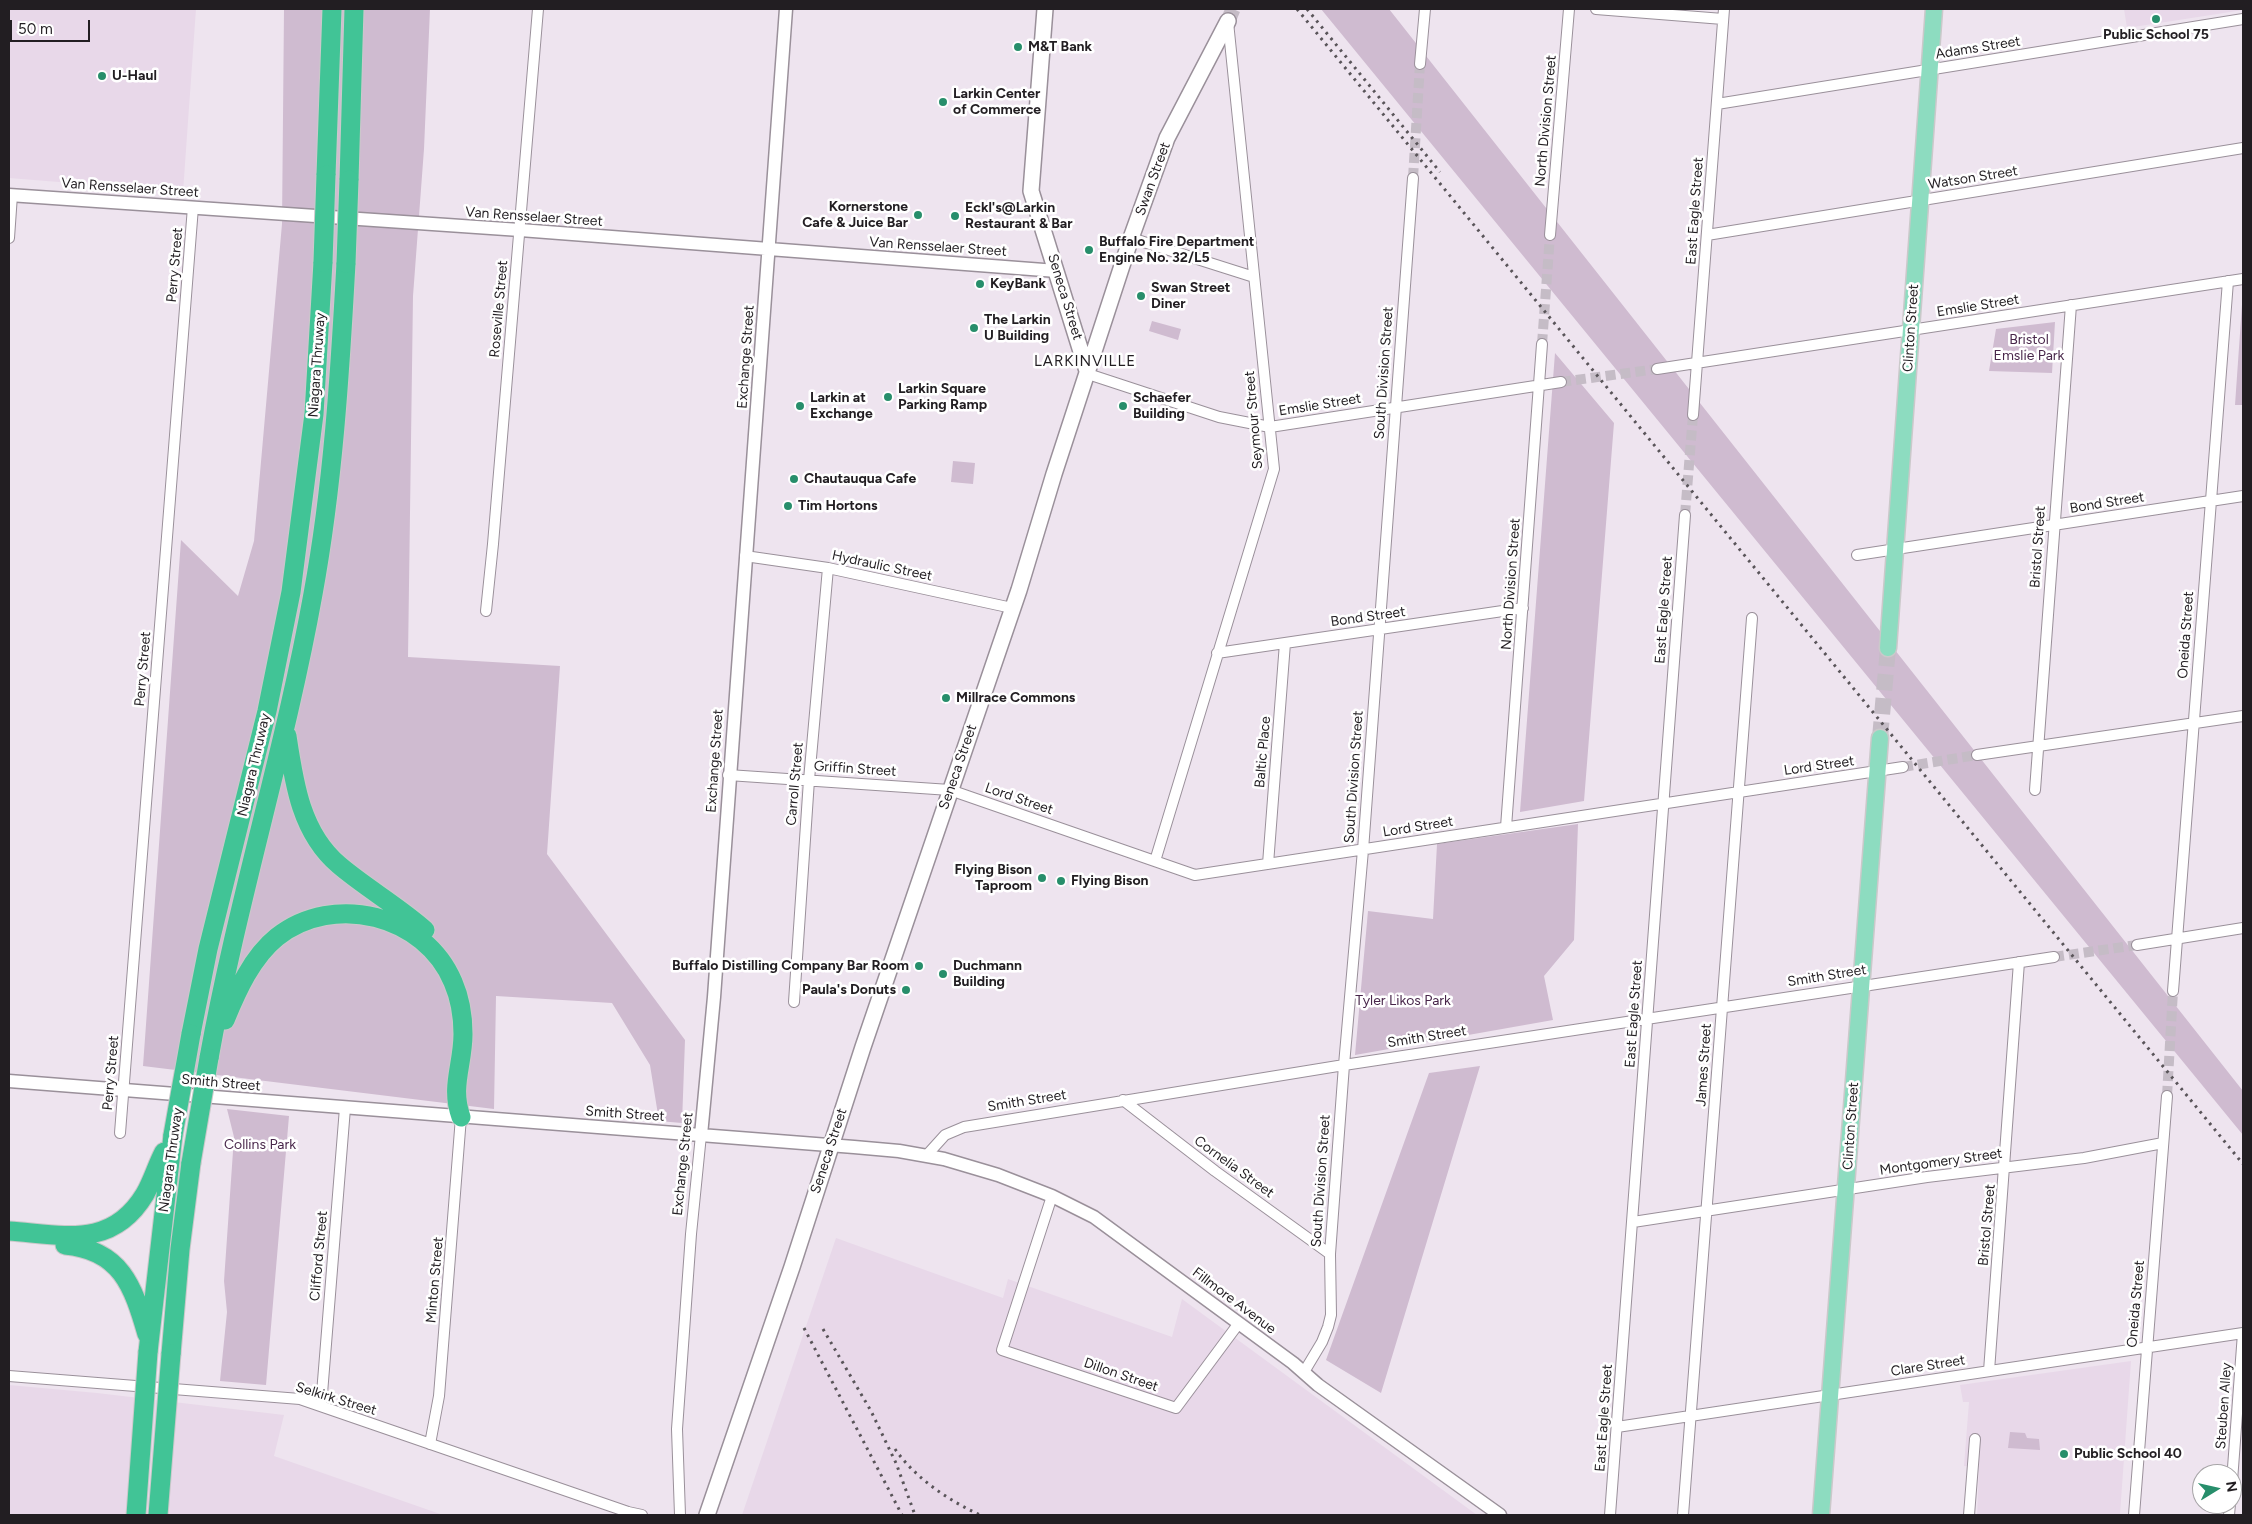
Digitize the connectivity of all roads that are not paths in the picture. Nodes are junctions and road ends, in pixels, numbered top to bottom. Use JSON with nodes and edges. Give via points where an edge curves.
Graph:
{"nodes":[{"id":1,"x":332,"y":9,"type":"edge"},
{"id":2,"x":354,"y":9,"type":"edge"},
{"id":3,"x":538,"y":9,"type":"edge"},
{"id":4,"x":786,"y":9,"type":"edge"},
{"id":5,"x":1045,"y":9,"type":"edge"},
{"id":6,"x":1425,"y":9,"type":"edge"},
{"id":7,"x":1569,"y":9,"type":"edge"},
{"id":8,"x":1596,"y":9,"type":"edge"},
{"id":9,"x":1934,"y":9,"type":"edge"},
{"id":10,"x":1724,"y":14,"type":"edge"},
{"id":11,"x":2243,"y":19,"type":"edge"},
{"id":12,"x":1228,"y":21,"type":"joint"},
{"id":13,"x":1420,"y":64,"type":"tunnel mouth"},
{"id":14,"x":1929,"y":70,"type":"junction"},
{"id":15,"x":1717,"y":104,"type":"junction"},
{"id":16,"x":2243,"y":148,"type":"edge"},
{"id":17,"x":1413,"y":178,"type":"tunnel mouth"},
{"id":18,"x":10,"y":195,"type":"edge"},
{"id":19,"x":1921,"y":201,"type":"junction"},
{"id":20,"x":193,"y":207,"type":"junction"},
{"id":21,"x":10,"y":213,"type":"edge"},
{"id":22,"x":520,"y":230,"type":"junction"},
{"id":23,"x":1550,"y":235,"type":"tunnel mouth"},
{"id":24,"x":1707,"y":235,"type":"junction"},
{"id":25,"x":9,"y":238,"type":"edge"},
{"id":26,"x":1131,"y":238,"type":"junction"},
{"id":27,"x":769,"y":250,"type":"junction"},
{"id":28,"x":1057,"y":272,"type":"junction"},
{"id":29,"x":1254,"y":277,"type":"junction"},
{"id":30,"x":2243,"y":279,"type":"edge"},
{"id":31,"x":2228,"y":281,"type":"junction"},
{"id":32,"x":2071,"y":305,"type":"junction"},
{"id":33,"x":1910,"y":330,"type":"junction"},
{"id":34,"x":1542,"y":344,"type":"tunnel mouth"},
{"id":35,"x":1697,"y":362,"type":"junction"},
{"id":36,"x":1657,"y":368,"type":"tunnel mouth"},
{"id":37,"x":1088,"y":374,"type":"junction"},
{"id":38,"x":1561,"y":382,"type":"tunnel mouth"},
{"id":39,"x":1538,"y":385,"type":"junction"},
{"id":40,"x":1396,"y":408,"type":"junction"},
{"id":41,"x":1693,"y":415,"type":"tunnel mouth"},
{"id":42,"x":1270,"y":427,"type":"junction"},
{"id":43,"x":2243,"y":496,"type":"edge"},
{"id":44,"x":2211,"y":501,"type":"junction"},
{"id":45,"x":1685,"y":516,"type":"tunnel mouth"},
{"id":46,"x":2053,"y":525,"type":"junction"},
{"id":47,"x":1895,"y":549,"type":"junction"},
{"id":48,"x":1856,"y":555,"type":"dead end"},
{"id":49,"x":746,"y":556,"type":"junction"},
{"id":50,"x":828,"y":568,"type":"junction"},
{"id":51,"x":1012,"y":608,"type":"junction"},
{"id":52,"x":1523,"y":608,"type":"junction"},
{"id":53,"x":486,"y":611,"type":"dead end"},
{"id":54,"x":1752,"y":618,"type":"dead end"},
{"id":55,"x":1378,"y":629,"type":"junction"},
{"id":56,"x":1286,"y":643,"type":"junction"},
{"id":57,"x":1888,"y":648,"type":"tunnel mouth"},
{"id":58,"x":1217,"y":653,"type":"junction"},
{"id":59,"x":2243,"y":716,"type":"edge"},
{"id":60,"x":2193,"y":723,"type":"junction"},
{"id":61,"x":286,"y":728,"type":"junction"},
{"id":62,"x":1880,"y":738,"type":"tunnel mouth"},
{"id":63,"x":2038,"y":746,"type":"junction"},
{"id":64,"x":1977,"y":755,"type":"tunnel mouth"},
{"id":65,"x":1902,"y":767,"type":"tunnel mouth"},
{"id":66,"x":1877,"y":771,"type":"junction"},
{"id":67,"x":728,"y":775,"type":"junction"},
{"id":68,"x":809,"y":780,"type":"junction"},
{"id":69,"x":950,"y":790,"type":"junction"},
{"id":70,"x":2035,"y":790,"type":"dead end"},
{"id":71,"x":1739,"y":791,"type":"junction"},
{"id":72,"x":1664,"y":802,"type":"junction"},
{"id":73,"x":1506,"y":826,"type":"junction"},
{"id":74,"x":1363,"y":850,"type":"junction"},
{"id":75,"x":1155,"y":861,"type":"junction"},
{"id":76,"x":1268,"y":864,"type":"junction"},
{"id":77,"x":2243,"y":928,"type":"edge"},
{"id":78,"x":2177,"y":939,"type":"junction"},
{"id":79,"x":2137,"y":944,"type":"tunnel mouth"},
{"id":80,"x":2054,"y":957,"type":"tunnel mouth"},
{"id":81,"x":2020,"y":962,"type":"junction"},
{"id":82,"x":1862,"y":986,"type":"junction"},
{"id":83,"x":2173,"y":991,"type":"tunnel mouth"},
{"id":84,"x":794,"y":1002,"type":"dead end"},
{"id":85,"x":1722,"y":1007,"type":"junction"},
{"id":86,"x":1648,"y":1018,"type":"junction"},
{"id":87,"x":212,"y":1048,"type":"junction"},
{"id":88,"x":1344,"y":1065,"type":"junction"},
{"id":89,"x":9,"y":1081,"type":"edge"},
{"id":90,"x":123,"y":1090,"type":"junction"},
{"id":91,"x":2167,"y":1096,"type":"tunnel mouth"},
{"id":92,"x":1123,"y":1100,"type":"junction"},
{"id":93,"x":345,"y":1108,"type":"junction"},
{"id":94,"x":461,"y":1117,"type":"junction"},
{"id":95,"x":120,"y":1133,"type":"dead end"},
{"id":96,"x":702,"y":1135,"type":"junction"},
{"id":97,"x":2163,"y":1143,"type":"junction"},
{"id":98,"x":831,"y":1146,"type":"junction"},
{"id":99,"x":166,"y":1155,"type":"junction"},
{"id":100,"x":926,"y":1156,"type":"junction"},
{"id":101,"x":2005,"y":1167,"type":"junction"},
{"id":102,"x":1846,"y":1190,"type":"junction"},
{"id":103,"x":1052,"y":1196,"type":"junction"},
{"id":104,"x":1706,"y":1211,"type":"junction"},
{"id":105,"x":1633,"y":1222,"type":"junction"},
{"id":106,"x":9,"y":1231,"type":"edge"},
{"id":107,"x":9,"y":1240,"type":"edge"},
{"id":108,"x":1330,"y":1254,"type":"junction"},
{"id":109,"x":1238,"y":1323,"type":"junction"},
{"id":110,"x":2243,"y":1333,"type":"edge"},
{"id":111,"x":149,"y":1347,"type":"junction"},
{"id":112,"x":2147,"y":1347,"type":"junction"},
{"id":113,"x":1989,"y":1371,"type":"junction"},
{"id":114,"x":1304,"y":1372,"type":"junction"},
{"id":115,"x":9,"y":1376,"type":"edge"},
{"id":116,"x":1831,"y":1395,"type":"junction"},
{"id":117,"x":321,"y":1406,"type":"junction"},
{"id":118,"x":1690,"y":1416,"type":"junction"},
{"id":119,"x":1617,"y":1427,"type":"junction"},
{"id":120,"x":1975,"y":1439,"type":"dead end"},
{"id":121,"x":430,"y":1444,"type":"junction"},
{"id":122,"x":2233,"y":1464,"type":"edge"},
{"id":123,"x":136,"y":1515,"type":"edge"},
{"id":124,"x":158,"y":1515,"type":"edge"},
{"id":125,"x":642,"y":1515,"type":"edge"},
{"id":126,"x":680,"y":1515,"type":"edge"},
{"id":127,"x":707,"y":1515,"type":"edge"},
{"id":128,"x":1500,"y":1515,"type":"edge"},
{"id":129,"x":1610,"y":1515,"type":"edge"},
{"id":130,"x":1682,"y":1515,"type":"edge"},
{"id":131,"x":1821,"y":1515,"type":"edge"},
{"id":132,"x":1969,"y":1515,"type":"edge"},
{"id":133,"x":2134,"y":1515,"type":"edge"}],
"edges":[{"from":1,"to":99,"type":"highway","name":"Niagara Thruway","bridge":true,"via":[[314,414],[291,592],[267,711],[208,949],[174,1135]]},
{"from":2,"to":61,"type":"highway","name":"Niagara Thruway","bridge":true,"via":[[346,263],[338,391],[313,593]]},
{"from":3,"to":22,"type":"street","name":"Roseville Street"},
{"from":4,"to":27,"type":"street","name":"Exchange Street"},
{"from":5,"to":28,"type":"main road","name":"Seneca Street","via":[[1031,191]]},
{"from":6,"to":13,"type":"street"},
{"from":7,"to":23,"type":"street","name":"North Division Street"},
{"from":8,"to":10,"type":"street"},
{"from":9,"to":14,"type":"main road","name":"Clinton Street"},
{"from":10,"to":15,"type":"street","name":"East Eagle Street"},
{"from":11,"to":14,"type":"street","name":"Adams Street"},
{"from":12,"to":26,"type":"main road","name":"Swan Street","via":[[1167,138]]},
{"from":12,"to":29,"type":"street","name":"Seymour Street"},
{"from":14,"to":15,"type":"street","name":"Adams Street"},
{"from":14,"to":19,"type":"main road","name":"Clinton Street"},
{"from":15,"to":24,"type":"street","name":"East Eagle Street"},
{"from":16,"to":19,"type":"street","name":"Watson Street"},
{"from":17,"to":40,"type":"street","name":"South Division Street"},
{"from":18,"to":20,"type":"street","name":"Van Rensselaer Street"},
{"from":18,"to":21,"type":"street"},
{"from":19,"to":24,"type":"street","name":"Watson Street"},
{"from":19,"to":33,"type":"main road","name":"Clinton Street"},
{"from":20,"to":22,"type":"street","name":"Van Rensselaer Street"},
{"from":20,"to":90,"type":"street","name":"Perry Street"},
{"from":21,"to":25,"type":"street"},
{"from":22,"to":27,"type":"street","name":"Van Rensselaer Street"},
{"from":22,"to":53,"type":"street","name":"Roseville Street"},
{"from":24,"to":35,"type":"street","name":"East Eagle Street"},
{"from":26,"to":29,"type":"street"},
{"from":26,"to":37,"type":"main road","name":"Swan Street"},
{"from":27,"to":28,"type":"street","name":"Van Rensselaer Street"},
{"from":27,"to":49,"type":"street","name":"Exchange Street"},
{"from":28,"to":37,"type":"main road","name":"Seneca Street"},
{"from":29,"to":42,"type":"street","name":"Seymour Street"},
{"from":30,"to":31,"type":"street","name":"Emslie Street"},
{"from":31,"to":32,"type":"street","name":"Emslie Street"},
{"from":31,"to":44,"type":"street","name":"Oneida Street"},
{"from":32,"to":33,"type":"street","name":"Emslie Street"},
{"from":32,"to":46,"type":"street","name":"Bristol Street"},
{"from":33,"to":35,"type":"street","name":"Emslie Street"},
{"from":33,"to":47,"type":"main road","name":"Clinton Street"},
{"from":34,"to":39,"type":"street","name":"North Division Street"},
{"from":35,"to":36,"type":"street","name":"Emslie Street"},
{"from":35,"to":41,"type":"street","name":"East Eagle Street"},
{"from":37,"to":42,"type":"street","name":"Emslie Street","via":[[1219,417]]},
{"from":37,"to":51,"type":"main road","name":"Seneca Street"},
{"from":38,"to":39,"type":"street","name":"Emslie Street"},
{"from":39,"to":40,"type":"street","name":"Emslie Street"},
{"from":39,"to":52,"type":"street","name":"North Division Street"},
{"from":40,"to":42,"type":"street","name":"Emslie Street"},
{"from":40,"to":55,"type":"street","name":"South Division Street"},
{"from":42,"to":58,"type":"street","name":"Seymour Street","via":[[1274,469]]},
{"from":43,"to":44,"type":"street","name":"Bond Street"},
{"from":44,"to":46,"type":"street","name":"Bond Street"},
{"from":44,"to":60,"type":"street","name":"Oneida Street"},
{"from":45,"to":72,"type":"street","name":"East Eagle Street"},
{"from":46,"to":47,"type":"street","name":"Bond Street"},
{"from":46,"to":63,"type":"street","name":"Bristol Street"},
{"from":47,"to":48,"type":"street","name":"Bond Street"},
{"from":47,"to":57,"type":"main road","name":"Clinton Street"},
{"from":49,"to":50,"type":"street","name":"Hydraulic Street"},
{"from":49,"to":67,"type":"street","name":"Exchange Street"},
{"from":50,"to":51,"type":"street","name":"Hydraulic Street"},
{"from":50,"to":68,"type":"street","name":"Carroll Street"},
{"from":51,"to":69,"type":"main road","name":"Seneca Street"},
{"from":52,"to":55,"type":"street","name":"Bond Street"},
{"from":52,"to":73,"type":"street","name":"North Division Street"},
{"from":54,"to":71,"type":"street","name":"James Street"},
{"from":55,"to":56,"type":"street","name":"Bond Street"},
{"from":55,"to":74,"type":"street","name":"South Division Street"},
{"from":56,"to":58,"type":"street","name":"Bond Street"},
{"from":56,"to":76,"type":"street","name":"Baltic Place"},
{"from":58,"to":75,"type":"street","name":"Seymour Street"},
{"from":59,"to":60,"type":"street"},
{"from":60,"to":63,"type":"street"},
{"from":60,"to":78,"type":"street","name":"Oneida Street"},
{"from":61,"to":87,"type":"highway","name":"Niagara Thruway","via":[[229,957]]},
{"from":61,"to":94,"type":"highway","via":[[300,805],[323,849],[338,865],[420,925],[450,955],[466,983],[474,1017],[468,1101]]},
{"from":62,"to":66,"type":"main road","name":"Clinton Street"},
{"from":63,"to":64,"type":"street"},
{"from":63,"to":70,"type":"street","name":"Bristol Street"},
{"from":65,"to":66,"type":"street","name":"Lord Street"},
{"from":66,"to":71,"type":"street","name":"Lord Street"},
{"from":66,"to":82,"type":"main road","name":"Clinton Street"},
{"from":67,"to":68,"type":"street","name":"Griffin Street"},
{"from":67,"to":96,"type":"street","name":"Exchange Street"},
{"from":68,"to":69,"type":"street","name":"Griffin Street"},
{"from":68,"to":84,"type":"street","name":"Carroll Street"},
{"from":69,"to":75,"type":"street","name":"Lord Street"},
{"from":69,"to":98,"type":"main road","name":"Seneca Street"},
{"from":71,"to":72,"type":"street","name":"Lord Street"},
{"from":71,"to":85,"type":"street","name":"James Street"},
{"from":72,"to":73,"type":"street","name":"Lord Street"},
{"from":72,"to":86,"type":"street","name":"East Eagle Street"},
{"from":73,"to":74,"type":"street","name":"Lord Street"},
{"from":74,"to":76,"type":"street","name":"Lord Street"},
{"from":74,"to":88,"type":"street","name":"South Division Street"},
{"from":75,"to":76,"type":"street","name":"Lord Street","via":[[1195,875]]},
{"from":77,"to":78,"type":"street"},
{"from":78,"to":79,"type":"street"},
{"from":78,"to":83,"type":"street","name":"Oneida Street"},
{"from":80,"to":81,"type":"street","name":"Smith Street"},
{"from":81,"to":82,"type":"street","name":"Smith Street"},
{"from":81,"to":101,"type":"street","name":"Bristol Street"},
{"from":82,"to":85,"type":"street","name":"Smith Street"},
{"from":82,"to":102,"type":"main road","name":"Clinton Street"},
{"from":85,"to":86,"type":"street","name":"Smith Street"},
{"from":85,"to":104,"type":"street","name":"James Street"},
{"from":86,"to":88,"type":"street","name":"Smith Street"},
{"from":86,"to":105,"type":"street","name":"East Eagle Street"},
{"from":87,"to":94,"type":"highway","via":[[246,976],[260,954],[276,938],[306,921],[327,915],[352,913],[375,916],[393,922],[426,945],[453,982],[463,1035],[455,1101]]},
{"from":87,"to":124,"type":"highway","name":"Niagara Thruway","bridge":true,"via":[[191,1163],[180,1249]]},
{"from":88,"to":92,"type":"street","name":"Smith Street"},
{"from":88,"to":108,"type":"street","name":"South Division Street"},
{"from":89,"to":90,"type":"street","name":"Smith Street"},
{"from":90,"to":93,"type":"street","name":"Smith Street"},
{"from":90,"to":95,"type":"street","name":"Perry Street"},
{"from":91,"to":97,"type":"street","name":"Oneida Street"},
{"from":92,"to":100,"type":"street","name":"Smith Street","via":[[952,1130]]},
{"from":92,"to":108,"type":"street","name":"Cornelia Street","via":[[1214,1171]]},
{"from":93,"to":94,"type":"street","name":"Smith Street"},
{"from":93,"to":117,"type":"street","name":"Clifford Street"},
{"from":94,"to":96,"type":"street","name":"Smith Street"},
{"from":94,"to":121,"type":"street","name":"Minton Street","via":[[439,1396]]},
{"from":96,"to":98,"type":"street","name":"Smith Street"},
{"from":96,"to":126,"type":"street","name":"Exchange Street","via":[[691,1234],[677,1429]]},
{"from":97,"to":101,"type":"street","name":"Montgomery Street","via":[[2084,1158]]},
{"from":97,"to":112,"type":"street","name":"Oneida Street"},
{"from":98,"to":100,"type":"street","name":"Smith Street"},
{"from":98,"to":127,"type":"main road","name":"Seneca Street"},
{"from":99,"to":106,"type":"highway","via":[[146,1193],[127,1217],[115,1226],[81,1237]]},
{"from":99,"to":111,"type":"highway","name":"Niagara Thruway"},
{"from":100,"to":103,"type":"street","name":"Fillmore Avenue","via":[[944,1158]]},
{"from":101,"to":102,"type":"street","name":"Montgomery Street"},
{"from":101,"to":113,"type":"street","name":"Bristol Street"},
{"from":102,"to":104,"type":"street","name":"Montgomery Street"},
{"from":102,"to":116,"type":"main road","name":"Clinton Street"},
{"from":103,"to":109,"type":"street","name":"Fillmore Avenue","via":[[1094,1217]]},
{"from":103,"to":109,"type":"street","name":"Dillon Street","via":[[1002,1350],[1176,1408]]},
{"from":104,"to":105,"type":"street","name":"Montgomery Street"},
{"from":104,"to":118,"type":"street","name":"James Street"},
{"from":105,"to":119,"type":"street","name":"East Eagle Street"},
{"from":107,"to":111,"type":"highway","via":[[79,1246],[100,1253],[128,1280]]},
{"from":108,"to":114,"type":"street","name":"South Division Street","via":[[1332,1300],[1328,1327]]},
{"from":109,"to":114,"type":"street","name":"Fillmore Avenue"},
{"from":110,"to":112,"type":"street","name":"Clare Street"},
{"from":110,"to":122,"type":"street","name":"Steuben Alley"},
{"from":111,"to":123,"type":"highway","name":"Niagara Thruway","bridge":true},
{"from":112,"to":113,"type":"street","name":"Clare Street"},
{"from":112,"to":133,"type":"street","name":"Oneida Street"},
{"from":113,"to":116,"type":"street","name":"Clare Street"},
{"from":114,"to":128,"type":"street","name":"Fillmore Avenue"},
{"from":115,"to":117,"type":"street","name":"Selkirk Street","via":[[300,1399]]},
{"from":116,"to":118,"type":"street","name":"Clare Street"},
{"from":116,"to":131,"type":"main road","name":"Clinton Street"},
{"from":117,"to":121,"type":"street","name":"Selkirk Street"},
{"from":118,"to":119,"type":"street","name":"Clare Street"},
{"from":118,"to":130,"type":"street","name":"James Street"},
{"from":119,"to":129,"type":"street","name":"East Eagle Street"},
{"from":120,"to":132,"type":"street"},
{"from":121,"to":125,"type":"street","name":"Selkirk Street"}]}
